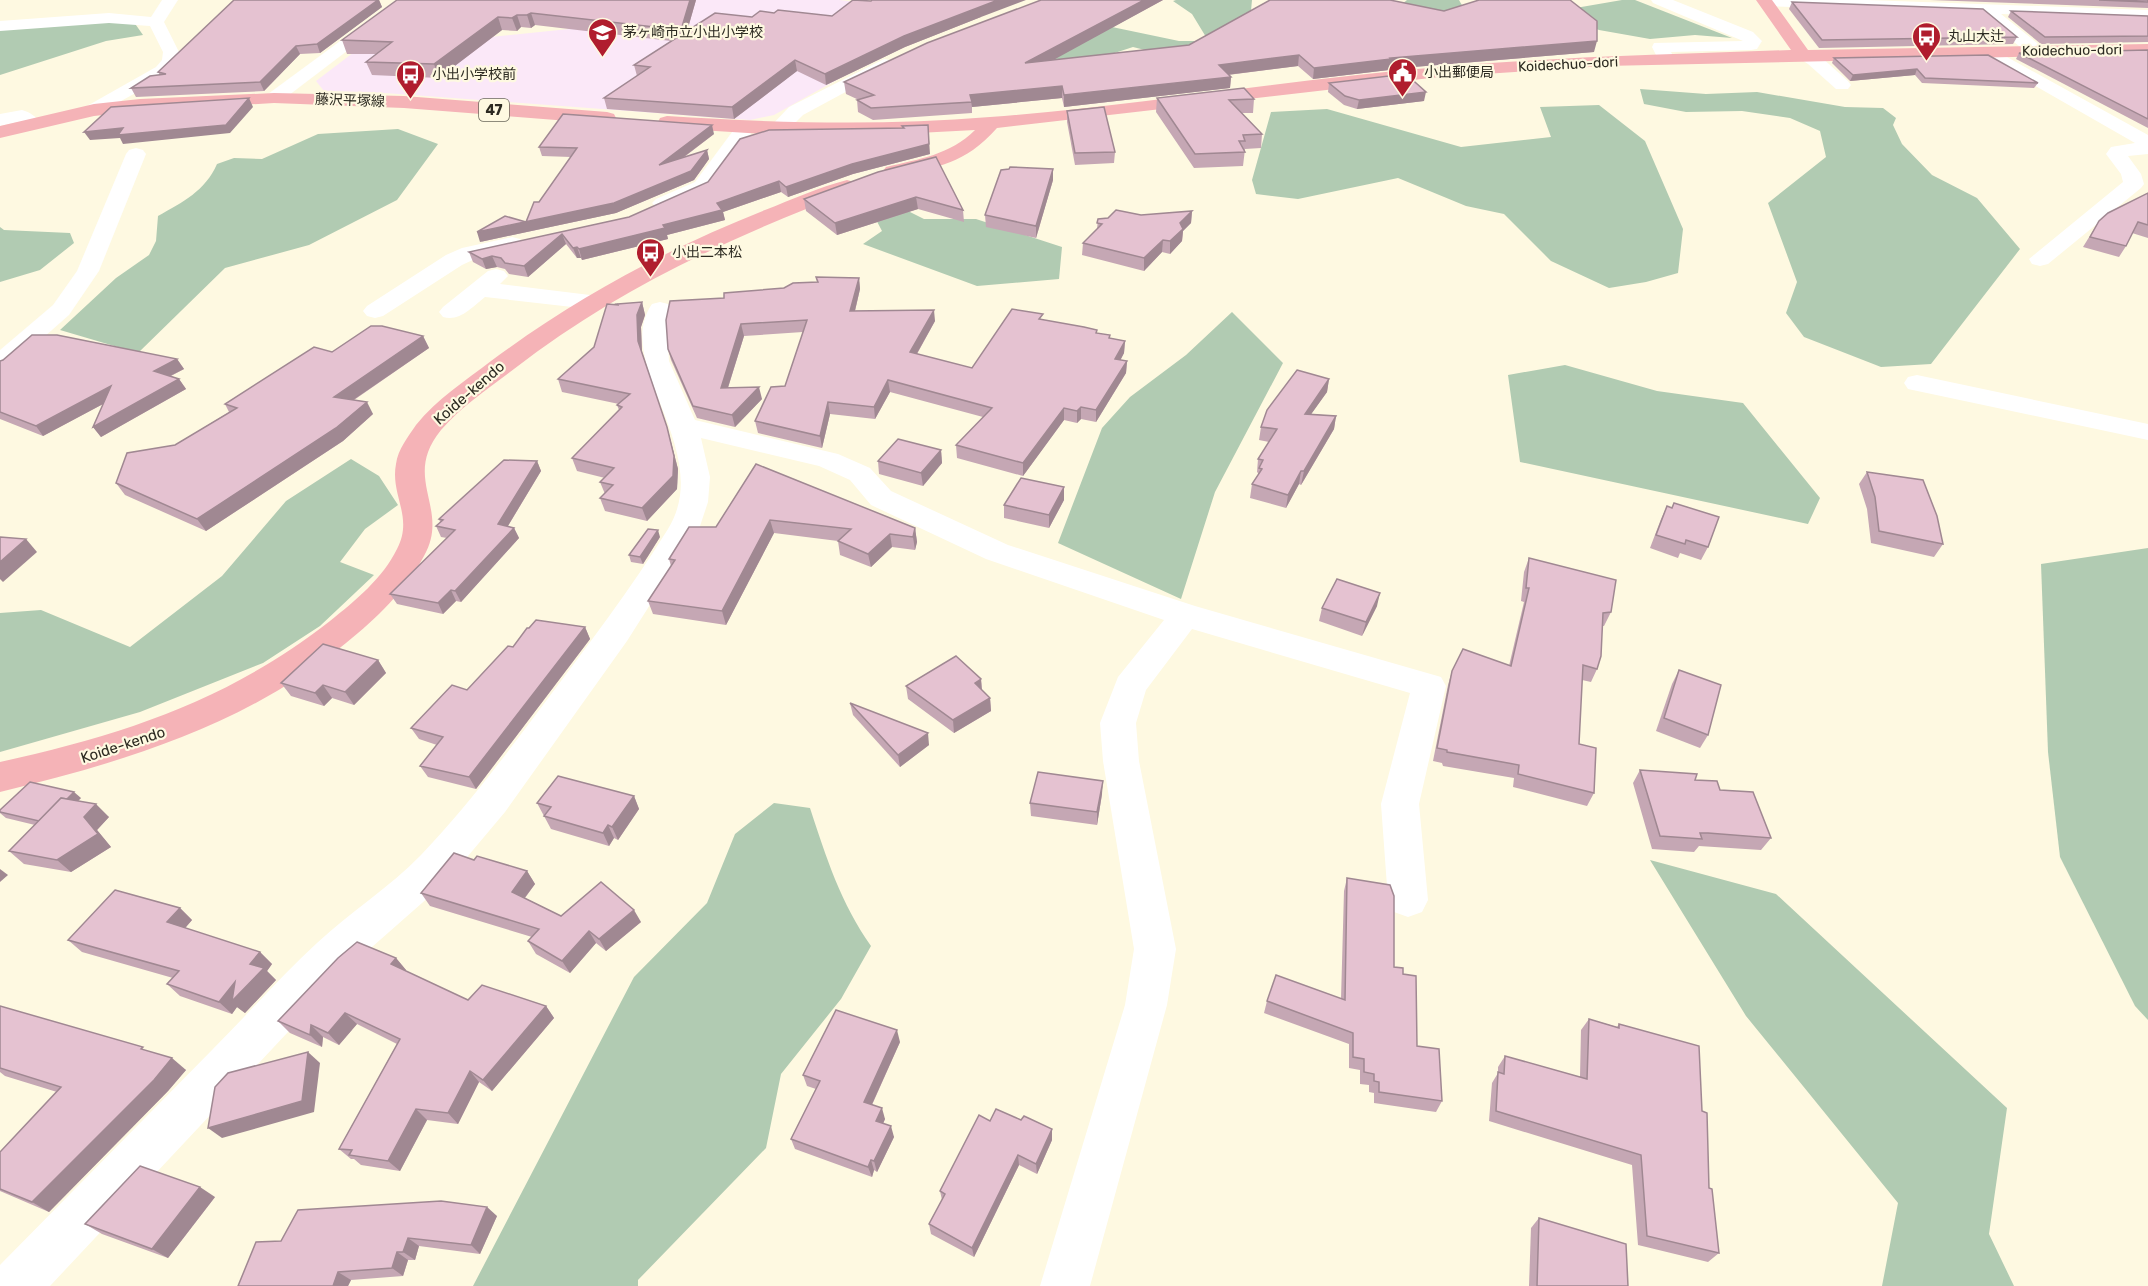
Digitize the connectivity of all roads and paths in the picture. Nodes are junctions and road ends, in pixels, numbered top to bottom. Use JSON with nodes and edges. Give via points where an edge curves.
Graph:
{"nodes":[{"id":1,"x":170,"y":0,"type":"edge"},
{"id":2,"x":406,"y":0,"type":"edge"},
{"id":3,"x":1659,"y":0,"type":"edge"},
{"id":4,"x":2103,"y":0,"type":"edge"},
{"id":5,"x":1764,"y":1,"type":"edge"},
{"id":6,"x":1878,"y":3,"type":"edge"},
{"id":7,"x":1984,"y":9,"type":"junction"},
{"id":8,"x":2124,"y":14,"type":"junction"},
{"id":9,"x":2148,"y":15,"type":"edge"},
{"id":10,"x":156,"y":22,"type":"junction"},
{"id":11,"x":0,"y":26,"type":"edge"},
{"id":12,"x":386,"y":34,"type":"edge"},
{"id":13,"x":360,"y":35,"type":"junction"},
{"id":14,"x":2148,"y":50,"type":"edge"},
{"id":15,"x":2036,"y":51,"type":"junction"},
{"id":16,"x":1989,"y":52,"type":"junction"},
{"id":17,"x":1803,"y":55,"type":"junction"},
{"id":18,"x":897,"y":58,"type":"edge"},
{"id":19,"x":1666,"y":59,"type":"junction"},
{"id":20,"x":1842,"y":86,"type":"dead end"},
{"id":21,"x":274,"y":98,"type":"junction"},
{"id":22,"x":94,"y":110,"type":"junction"},
{"id":23,"x":625,"y":119,"type":"edge"},
{"id":24,"x":0,"y":120,"type":"edge"},
{"id":25,"x":647,"y":120,"type":"edge"},
{"id":26,"x":32,"y":123,"type":"junction"},
{"id":27,"x":991,"y":123,"type":"junction"},
{"id":28,"x":745,"y":128,"type":"junction"},
{"id":29,"x":778,"y":129,"type":"junction"},
{"id":30,"x":0,"y":132,"type":"edge"},
{"id":31,"x":2148,"y":143,"type":"edge"},
{"id":32,"x":2148,"y":148,"type":"edge"},
{"id":33,"x":136,"y":154,"type":"dead end"},
{"id":34,"x":643,"y":212,"type":"edge"},
{"id":35,"x":2040,"y":259,"type":"dead end"},
{"id":36,"x":480,"y":289,"type":"junction"},
{"id":37,"x":590,"y":302,"type":"junction"},
{"id":38,"x":660,"y":309,"type":"dead end"},
{"id":39,"x":375,"y":311,"type":"dead end"},
{"id":40,"x":451,"y":312,"type":"dead end"},
{"id":41,"x":0,"y":363,"type":"edge"},
{"id":42,"x":1917,"y":383,"type":"dead end"},
{"id":43,"x":684,"y":426,"type":"junction"},
{"id":44,"x":2148,"y":432,"type":"edge"},
{"id":45,"x":1185,"y":615,"type":"junction"},
{"id":46,"x":0,"y":777,"type":"edge"},
{"id":47,"x":1408,"y":900,"type":"dead end"},
{"id":48,"x":15,"y":1286,"type":"edge"},
{"id":49,"x":1065,"y":1286,"type":"edge"}],
"edges":[{"from":1,"to":10,"type":"street"},
{"from":2,"to":13,"type":"street"},
{"from":3,"to":19,"type":"street","via":[[1754,41],[1741,46],[1660,47]]},
{"from":4,"to":8,"type":"street"},
{"from":5,"to":6,"type":"street"},
{"from":5,"to":17,"type":"main road"},
{"from":6,"to":7,"type":"street"},
{"from":7,"to":8,"type":"street"},
{"from":7,"to":15,"type":"street"},
{"from":8,"to":9,"type":"street"},
{"from":10,"to":11,"type":"street","via":[[109,18]]},
{"from":10,"to":22,"type":"street","via":[[171,52],[171,61],[162,71]]},
{"from":12,"to":13,"type":"street"},
{"from":13,"to":21,"type":"street"},
{"from":14,"to":15,"type":"main road","name":"Koidechuo-dori"},
{"from":15,"to":16,"type":"main road","name":"Koidechuo-dori"},
{"from":16,"to":17,"type":"main road","name":"Koidechuo-dori"},
{"from":16,"to":31,"type":"street"},
{"from":17,"to":19,"type":"main road","name":"Koidechuo-dori"},
{"from":17,"to":20,"type":"street"},
{"from":18,"to":29,"type":"street","via":[[796,111]]},
{"from":19,"to":27,"type":"main road","name":"Koidechuo-dori","via":[[1439,72]]},
{"from":21,"to":22,"type":"main road","name":"藤沢平塚線","number":"47"},
{"from":21,"to":23,"type":"main road","name":"藤沢平塚線","number":"47","via":[[404,102]]},
{"from":22,"to":26,"type":"main road","name":"藤沢平塚線","number":"47"},
{"from":24,"to":26,"type":"street","via":[[22,116]]},
{"from":25,"to":28,"type":"main road"},
{"from":26,"to":30,"type":"main road","name":"藤沢平塚線","number":"47"},
{"from":27,"to":29,"type":"main road"},
{"from":27,"to":37,"type":"main road","name":"Koide-kendo","via":[[960,153],[861,181],[731,231]]},
{"from":28,"to":29,"type":"main road"},
{"from":28,"to":34,"type":"street","via":[[702,186]]},
{"from":32,"to":35,"type":"street","via":[[2118,151],[2116,154],[2134,184]]},
{"from":33,"to":41,"type":"street","via":[[88,271],[61,310]]},
{"from":36,"to":37,"type":"street"},
{"from":36,"to":39,"type":"street","via":[[516,260],[519,242],[454,260]]},
{"from":36,"to":40,"type":"street"},
{"from":37,"to":46,"type":"main road","name":"Koide-kendo","via":[[537,337],[441,414],[424,434],[411,457],[409,472],[420,522],[416,545],[375,600],[329,641],[274,678],[209,714],[77,760]]},
{"from":38,"to":43,"type":"street","via":[[655,332],[656,361]]},
{"from":42,"to":44,"type":"street"},
{"from":43,"to":45,"type":"street","via":[[828,460],[860,474],[881,498],[997,552]]},
{"from":43,"to":48,"type":"street","via":[[696,477],[685,526],[615,633],[492,801],[434,869],[332,956]]},
{"from":45,"to":47,"type":"street","via":[[1429,686],[1400,804]]},
{"from":45,"to":49,"type":"street","via":[[1130,686],[1118,723],[1121,761],[1155,949],[1146,1005]]}]}
